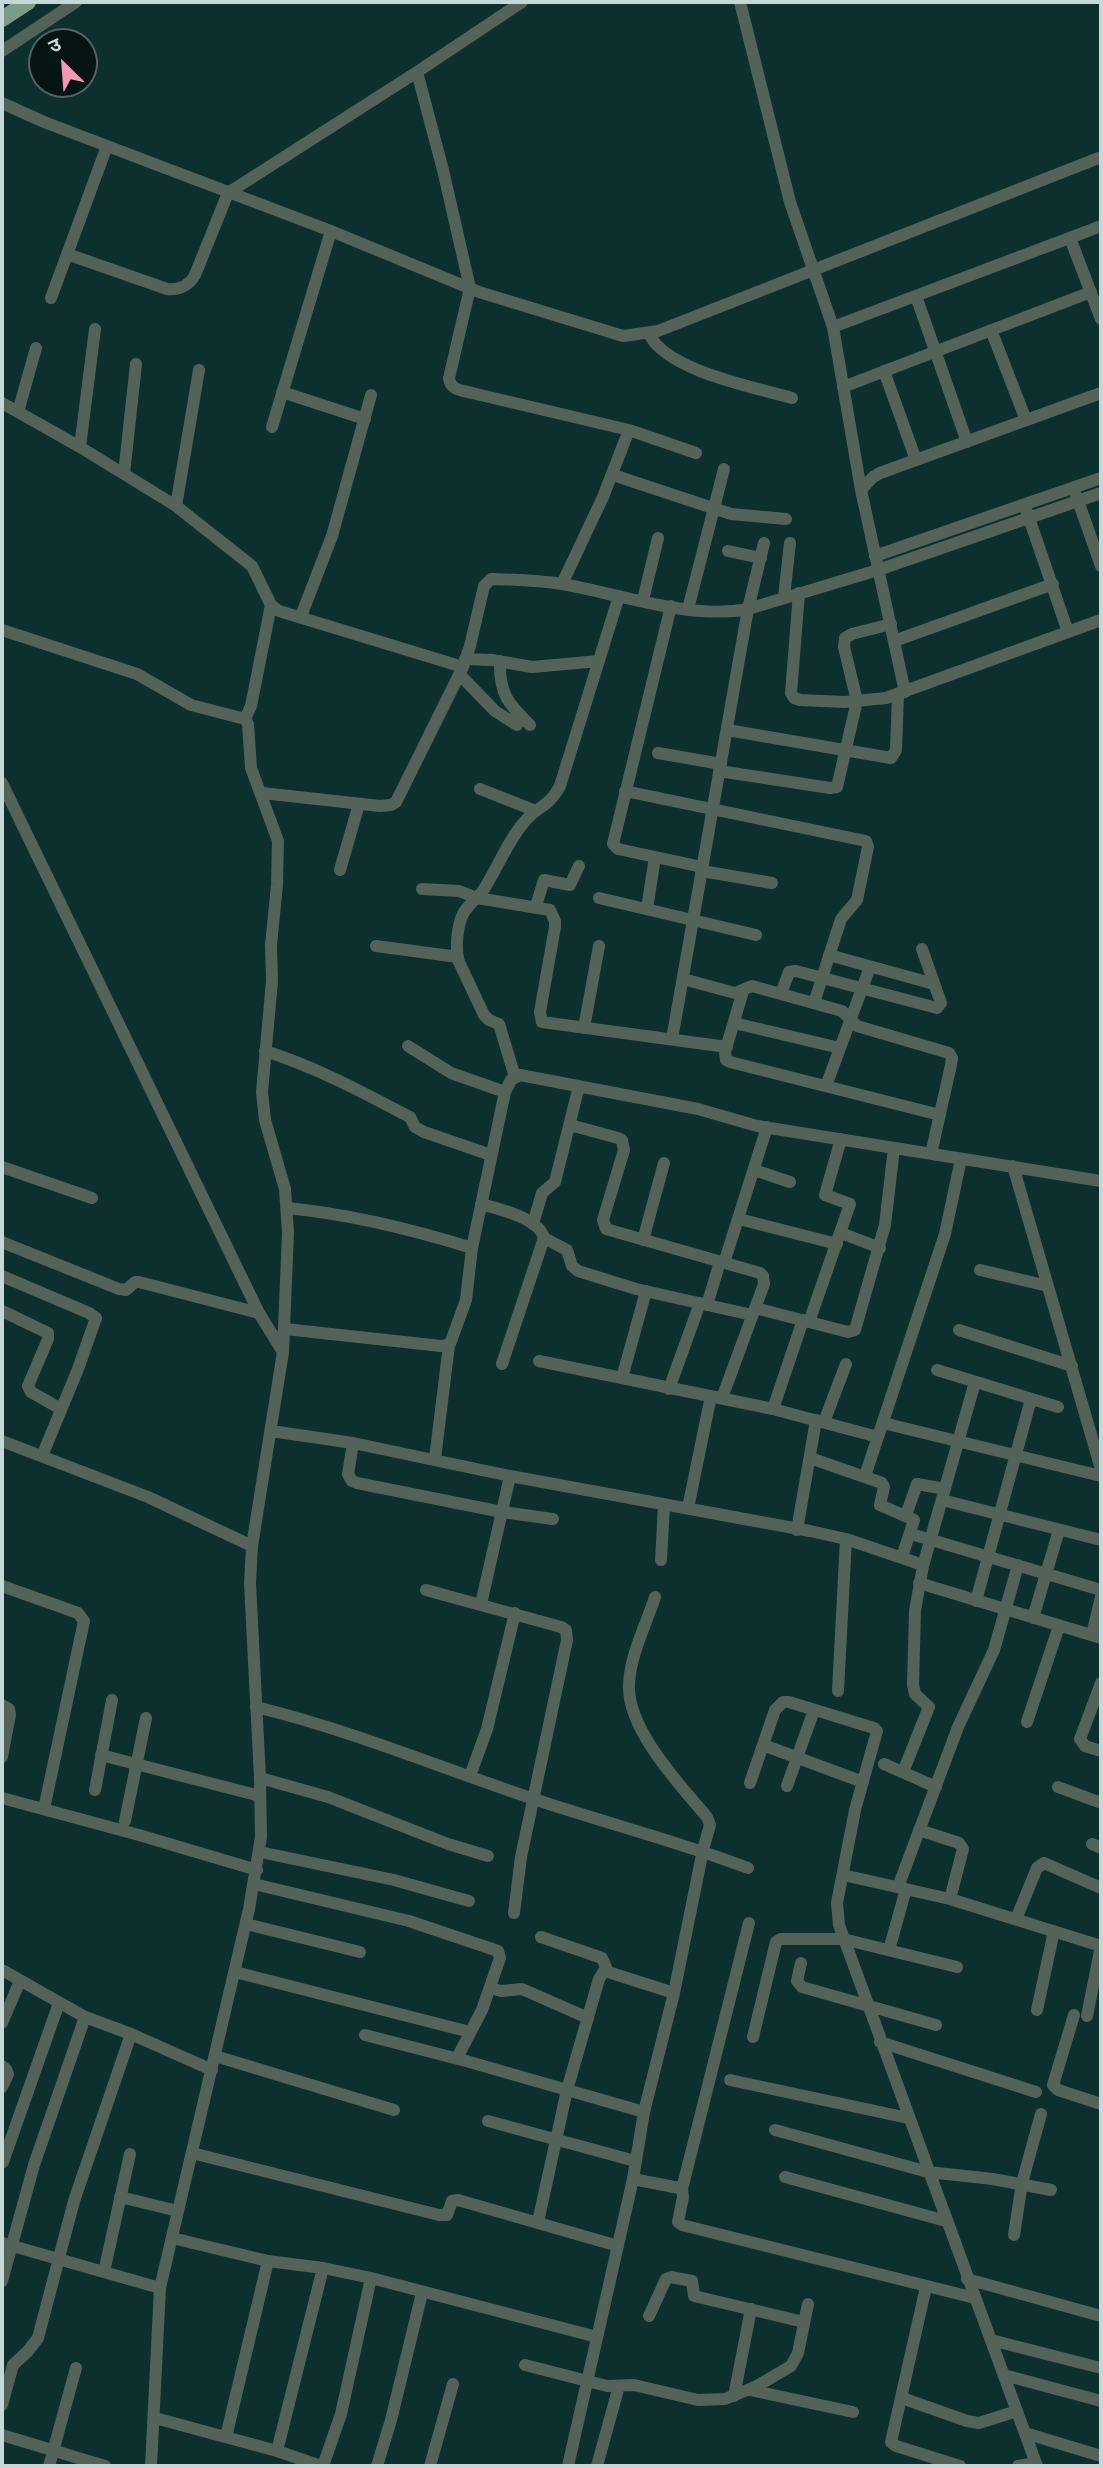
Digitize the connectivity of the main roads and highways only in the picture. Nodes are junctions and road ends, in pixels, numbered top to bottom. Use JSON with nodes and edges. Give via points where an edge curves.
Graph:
{"nodes":[{"id":1,"x":28,"y":2,"type":"edge"},
{"id":2,"x":2,"y":19,"type":"edge"}],
"edges":[{"from":1,"to":2,"type":"main road"}]}
